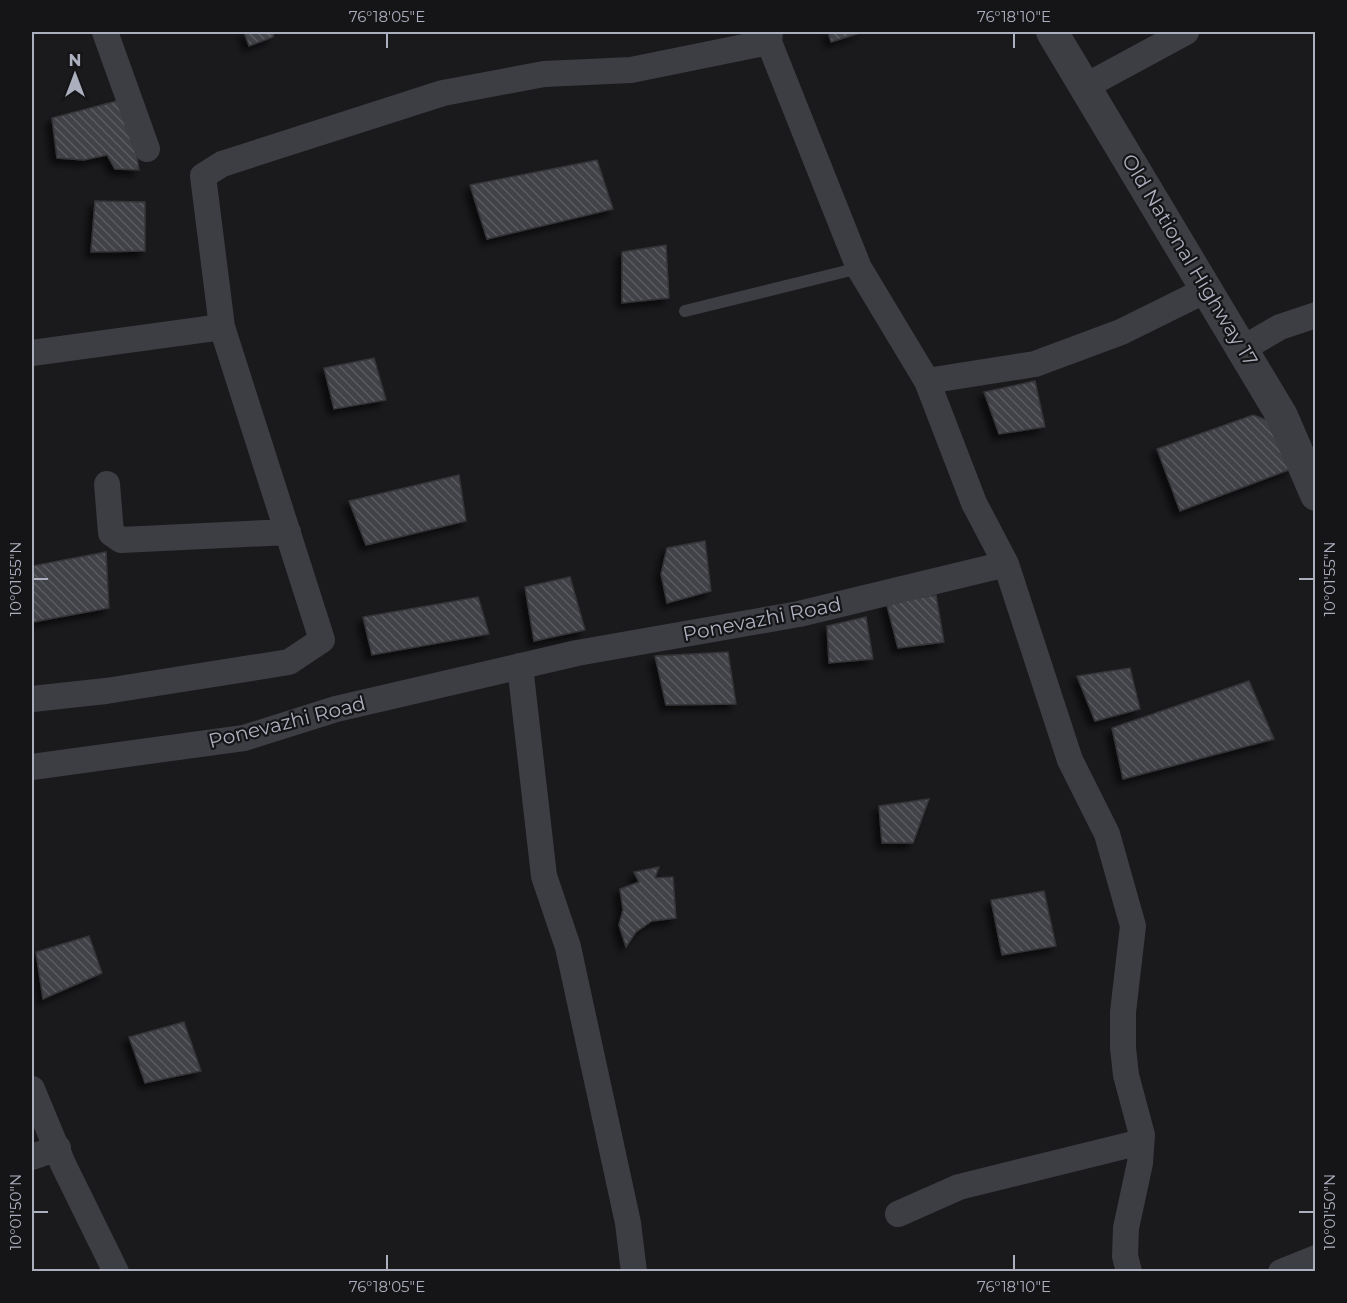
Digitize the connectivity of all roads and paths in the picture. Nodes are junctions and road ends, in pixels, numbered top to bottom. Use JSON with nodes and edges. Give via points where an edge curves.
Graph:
{"nodes":[{"id":1,"x":105,"y":32,"type":"edge"},
{"id":2,"x":1052,"y":32,"type":"edge"},
{"id":3,"x":1186,"y":32,"type":"edge"},
{"id":4,"x":769,"y":37,"type":"edge"},
{"id":5,"x":1086,"y":86,"type":"junction"},
{"id":6,"x":147,"y":150,"type":"dead end"},
{"id":7,"x":859,"y":268,"type":"junction"},
{"id":8,"x":1206,"y":290,"type":"junction"},
{"id":9,"x":685,"y":311,"type":"dead end"},
{"id":10,"x":1316,"y":315,"type":"edge"},
{"id":11,"x":222,"y":327,"type":"junction"},
{"id":12,"x":1242,"y":349,"type":"junction"},
{"id":13,"x":32,"y":353,"type":"edge"},
{"id":14,"x":927,"y":381,"type":"junction"},
{"id":15,"x":107,"y":484,"type":"dead end"},
{"id":16,"x":1316,"y":495,"type":"edge"},
{"id":17,"x":288,"y":532,"type":"junction"},
{"id":18,"x":1006,"y":564,"type":"junction"},
{"id":19,"x":520,"y":666,"type":"junction"},
{"id":20,"x":32,"y":699,"type":"edge"},
{"id":21,"x":32,"y":767,"type":"edge"},
{"id":22,"x":32,"y":1089,"type":"edge"},
{"id":23,"x":1141,"y":1142,"type":"junction"},
{"id":24,"x":57,"y":1148,"type":"junction"},
{"id":25,"x":32,"y":1157,"type":"edge"},
{"id":26,"x":898,"y":1214,"type":"dead end"},
{"id":27,"x":1316,"y":1258,"type":"edge"},
{"id":28,"x":1123,"y":1270,"type":"edge"},
{"id":29,"x":116,"y":1272,"type":"edge"},
{"id":30,"x":634,"y":1272,"type":"edge"},
{"id":31,"x":1281,"y":1272,"type":"edge"}],
"edges":[{"from":1,"to":6,"type":"street"},
{"from":2,"to":5,"type":"street","name":"Old National Highway 17"},
{"from":3,"to":5,"type":"street"},
{"from":4,"to":7,"type":"street"},
{"from":4,"to":11,"type":"street","via":[[631,70],[544,74],[443,93],[222,164],[203,176]]},
{"from":5,"to":8,"type":"street","name":"Old National Highway 17"},
{"from":7,"to":9,"type":"lane"},
{"from":7,"to":14,"type":"street"},
{"from":8,"to":12,"type":"street","name":"Old National Highway 17"},
{"from":8,"to":14,"type":"street","via":[[1122,332],[1035,364]]},
{"from":10,"to":12,"type":"street","via":[[1280,327]]},
{"from":11,"to":13,"type":"street"},
{"from":11,"to":17,"type":"street"},
{"from":12,"to":16,"type":"street","name":"Old National Highway 17","via":[[1282,417]]},
{"from":14,"to":18,"type":"street","via":[[974,503]]},
{"from":15,"to":17,"type":"street","via":[[111,533],[121,540]]},
{"from":17,"to":20,"type":"street","via":[[322,640],[289,662]]},
{"from":18,"to":19,"type":"street","name":"Ponevazhi Road","via":[[800,614],[577,652]]},
{"from":18,"to":23,"type":"street","via":[[1070,760],[1107,834],[1133,926],[1123,1048]]},
{"from":19,"to":21,"type":"street","name":"Ponevazhi Road","via":[[336,709],[244,738]]},
{"from":19,"to":30,"type":"street","via":[[544,876],[568,947],[628,1222]]},
{"from":22,"to":24,"type":"street"},
{"from":23,"to":26,"type":"street","via":[[959,1187]]},
{"from":23,"to":28,"type":"street"},
{"from":24,"to":25,"type":"street"},
{"from":24,"to":29,"type":"street"},
{"from":27,"to":31,"type":"street"}]}
